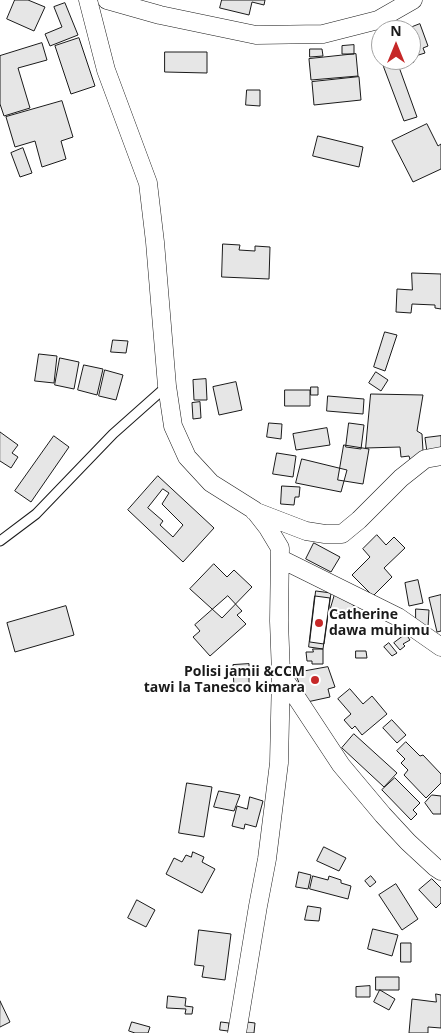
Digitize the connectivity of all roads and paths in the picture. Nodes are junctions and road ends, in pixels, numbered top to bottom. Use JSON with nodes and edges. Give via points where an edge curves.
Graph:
{"nodes":[{"id":1,"x":88,"y":0,"type":"edge"},
{"id":2,"x":107,"y":0,"type":"edge"},
{"id":3,"x":413,"y":0,"type":"edge"},
{"id":4,"x":167,"y":386,"type":"junction"},
{"id":5,"x":441,"y":456,"type":"edge"},
{"id":6,"x":254,"y":510,"type":"junction"},
{"id":7,"x":0,"y":541,"type":"edge"},
{"id":8,"x":281,"y":559,"type":"junction"},
{"id":9,"x":441,"y":647,"type":"edge"},
{"id":10,"x":281,"y":674,"type":"junction"},
{"id":11,"x":441,"y":871,"type":"edge"},
{"id":12,"x":237,"y":1033,"type":"edge"}],
"edges":[{"from":1,"to":4,"type":"street","via":[[106,70],[148,183]]},
{"from":2,"to":3,"type":"street","via":[[256,35],[323,34],[378,20]]},
{"from":4,"to":6,"type":"street","via":[[173,426],[187,457],[211,483]]},
{"from":4,"to":7,"type":"lane","via":[[113,434],[36,514]]},
{"from":5,"to":6,"type":"street","via":[[425,459],[342,534],[306,531]]},
{"from":6,"to":8,"type":"street","via":[[280,548]]},
{"from":8,"to":9,"type":"street","via":[[398,617]]},
{"from":8,"to":10,"type":"street"},
{"from":10,"to":11,"type":"street","via":[[341,765],[408,842]]},
{"from":10,"to":12,"type":"street","via":[[278,764],[267,859]]}]}
